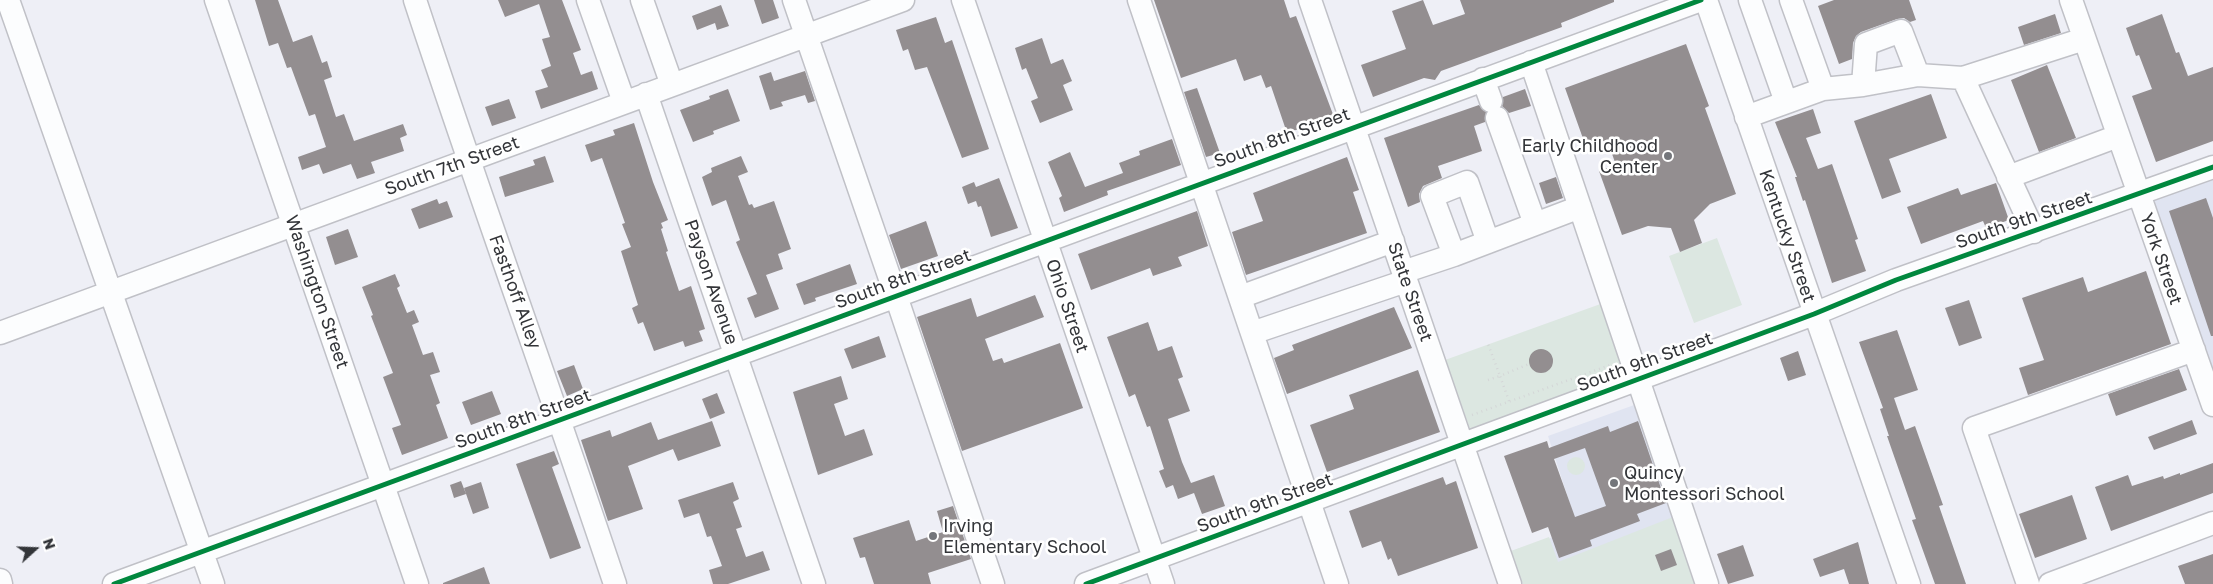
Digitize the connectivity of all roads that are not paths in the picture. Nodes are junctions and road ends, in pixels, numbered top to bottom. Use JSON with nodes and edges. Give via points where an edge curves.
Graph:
{"nodes":[{"id":1,"x":8,"y":0,"type":"edge"},
{"id":2,"x":216,"y":0,"type":"edge"},
{"id":3,"x":415,"y":0,"type":"edge"},
{"id":4,"x":588,"y":0,"type":"edge"},
{"id":5,"x":642,"y":0,"type":"edge"},
{"id":6,"x":794,"y":0,"type":"edge"},
{"id":7,"x":904,"y":0,"type":"edge"},
{"id":8,"x":962,"y":0,"type":"edge"},
{"id":9,"x":1139,"y":0,"type":"edge"},
{"id":10,"x":1310,"y":0,"type":"edge"},
{"id":11,"x":1701,"y":0,"type":"edge"},
{"id":12,"x":1706,"y":0,"type":"edge"},
{"id":13,"x":1750,"y":0,"type":"edge"},
{"id":14,"x":1791,"y":0,"type":"edge"},
{"id":15,"x":2071,"y":0,"type":"edge"},
{"id":16,"x":806,"y":36,"type":"junction"},
{"id":17,"x":2084,"y":39,"type":"junction"},
{"id":18,"x":1531,"y":62,"type":"junction"},
{"id":19,"x":1918,"y":75,"type":"junction"},
{"id":20,"x":1963,"y":78,"type":"junction"},
{"id":21,"x":1483,"y":79,"type":"junction"},
{"id":22,"x":672,"y":85,"type":"junction"},
{"id":23,"x":1863,"y":86,"type":"junction"},
{"id":24,"x":1823,"y":89,"type":"junction"},
{"id":25,"x":646,"y":94,"type":"junction"},
{"id":26,"x":624,"y":102,"type":"junction"},
{"id":27,"x":1786,"y":102,"type":"junction"},
{"id":28,"x":1746,"y":117,"type":"junction"},
{"id":29,"x":1353,"y":126,"type":"junction"},
{"id":30,"x":2118,"y":136,"type":"junction"},
{"id":31,"x":468,"y":160,"type":"junction"},
{"id":32,"x":2213,"y":167,"type":"edge"},
{"id":33,"x":2008,"y":177,"type":"junction"},
{"id":34,"x":1202,"y":182,"type":"junction"},
{"id":35,"x":2139,"y":195,"type":"junction"},
{"id":36,"x":1580,"y":207,"type":"junction"},
{"id":37,"x":1535,"y":224,"type":"junction"},
{"id":38,"x":294,"y":225,"type":"junction"},
{"id":39,"x":2034,"y":232,"type":"junction"},
{"id":40,"x":1045,"y":241,"type":"junction"},
{"id":41,"x":1393,"y":241,"type":"junction"},
{"id":42,"x":1488,"y":242,"type":"junction"},
{"id":43,"x":1454,"y":256,"type":"junction"},
{"id":44,"x":1405,"y":276,"type":"junction"},
{"id":45,"x":109,"y":292,"type":"junction"},
{"id":46,"x":896,"y":296,"type":"junction"},
{"id":47,"x":1240,"y":297,"type":"junction"},
{"id":48,"x":1814,"y":314,"type":"junction"},
{"id":49,"x":0,"y":332,"type":"edge"},
{"id":50,"x":1252,"y":333,"type":"junction"},
{"id":51,"x":2194,"y":350,"type":"junction"},
{"id":52,"x":736,"y":355,"type":"junction"},
{"id":53,"x":1639,"y":379,"type":"junction"},
{"id":54,"x":2213,"y":405,"type":"edge"},
{"id":55,"x":560,"y":420,"type":"junction"},
{"id":56,"x":1462,"y":445,"type":"junction"},
{"id":57,"x":383,"y":485,"type":"junction"},
{"id":58,"x":1308,"y":502,"type":"junction"},
{"id":59,"x":2213,"y":523,"type":"edge"},
{"id":60,"x":201,"y":552,"type":"junction"},
{"id":61,"x":1154,"y":559,"type":"junction"},
{"id":62,"x":152,"y":578,"type":"edge"},
{"id":63,"x":0,"y":580,"type":"edge"},
{"id":64,"x":2,"y":584,"type":"edge"},
{"id":65,"x":114,"y":584,"type":"edge"},
{"id":66,"x":213,"y":584,"type":"edge"},
{"id":67,"x":417,"y":584,"type":"edge"},
{"id":68,"x":615,"y":584,"type":"edge"},
{"id":69,"x":814,"y":584,"type":"edge"},
{"id":70,"x":993,"y":584,"type":"edge"},
{"id":71,"x":1086,"y":584,"type":"edge"},
{"id":72,"x":1162,"y":584,"type":"edge"},
{"id":73,"x":1337,"y":584,"type":"edge"},
{"id":74,"x":1510,"y":584,"type":"edge"},
{"id":75,"x":1707,"y":584,"type":"edge"},
{"id":76,"x":1909,"y":584,"type":"edge"},
{"id":77,"x":2028,"y":584,"type":"edge"},
{"id":78,"x":2050,"y":584,"type":"edge"}],
"edges":[{"from":1,"to":45,"type":"street"},
{"from":2,"to":38,"type":"street","name":"Washington Street"},
{"from":3,"to":31,"type":"street","name":"Fasthoff Alley"},
{"from":4,"to":26,"type":"street"},
{"from":5,"to":22,"type":"street"},
{"from":6,"to":16,"type":"street"},
{"from":7,"to":16,"type":"street","name":"South 7th Street"},
{"from":8,"to":40,"type":"street","name":"Ohio Street"},
{"from":9,"to":34,"type":"street"},
{"from":10,"to":29,"type":"street","name":"State Street"},
{"from":11,"to":18,"type":"street","name":"South 8th Street"},
{"from":12,"to":28,"type":"street","name":"Kentucky Street"},
{"from":13,"to":27,"type":"street"},
{"from":14,"to":24,"type":"street"},
{"from":15,"to":17,"type":"street","name":"York Street"},
{"from":16,"to":22,"type":"street","name":"South 7th Street"},
{"from":16,"to":46,"type":"street"},
{"from":17,"to":20,"type":"street"},
{"from":17,"to":30,"type":"street","name":"York Street"},
{"from":18,"to":21,"type":"street","name":"South 8th Street"},
{"from":18,"to":36,"type":"street"},
{"from":19,"to":20,"type":"street"},
{"from":19,"to":23,"type":"street"},
{"from":19,"to":23,"type":"street","via":[[1901,31],[1866,44]]},
{"from":20,"to":33,"type":"street"},
{"from":21,"to":29,"type":"street","name":"South 8th Street"},
{"from":21,"to":37,"type":"street"},
{"from":22,"to":25,"type":"street","name":"South 7th Street"},
{"from":23,"to":24,"type":"street"},
{"from":24,"to":27,"type":"street"},
{"from":25,"to":26,"type":"street","name":"South 7th Street"},
{"from":25,"to":52,"type":"street","name":"Payson Avenue"},
{"from":26,"to":31,"type":"street","name":"South 7th Street"},
{"from":27,"to":28,"type":"street"},
{"from":28,"to":48,"type":"street","name":"Kentucky Street"},
{"from":29,"to":34,"type":"street","name":"South 8th Street"},
{"from":29,"to":41,"type":"street","name":"State Street"},
{"from":30,"to":33,"type":"street"},
{"from":30,"to":35,"type":"street","name":"York Street"},
{"from":31,"to":38,"type":"street","name":"South 7th Street"},
{"from":31,"to":55,"type":"street","name":"Fasthoff Alley"},
{"from":32,"to":35,"type":"street","name":"South 9th Street"},
{"from":33,"to":39,"type":"street"},
{"from":34,"to":40,"type":"street","name":"South 8th Street"},
{"from":34,"to":47,"type":"street"},
{"from":35,"to":39,"type":"street","name":"South 9th Street"},
{"from":35,"to":51,"type":"street","name":"York Street"},
{"from":36,"to":37,"type":"street"},
{"from":36,"to":53,"type":"street"},
{"from":37,"to":42,"type":"street"},
{"from":38,"to":45,"type":"street","name":"South 7th Street"},
{"from":38,"to":57,"type":"street","name":"Washington Street"},
{"from":39,"to":48,"type":"street","name":"South 9th Street","via":[[1896,280]]},
{"from":40,"to":46,"type":"street","name":"South 8th Street"},
{"from":40,"to":61,"type":"street","name":"Ohio Street"},
{"from":41,"to":44,"type":"street","name":"State Street"},
{"from":41,"to":47,"type":"street"},
{"from":42,"to":43,"type":"street"},
{"from":42,"to":43,"type":"street","via":[[1467,182],[1432,196]]},
{"from":43,"to":44,"type":"street"},
{"from":44,"to":50,"type":"street"},
{"from":44,"to":56,"type":"street","name":"State Street"},
{"from":45,"to":49,"type":"street","name":"South 7th Street"},
{"from":45,"to":60,"type":"street"},
{"from":46,"to":52,"type":"street","name":"South 8th Street"},
{"from":46,"to":70,"type":"street"},
{"from":47,"to":50,"type":"street"},
{"from":48,"to":53,"type":"street","name":"South 9th Street"},
{"from":48,"to":76,"type":"street","name":"Kentucky Street"},
{"from":50,"to":58,"type":"street"},
{"from":51,"to":54,"type":"street","name":"York Street"},
{"from":51,"to":77,"type":"street","via":[[1974,428]]},
{"from":52,"to":55,"type":"street","name":"South 8th Street"},
{"from":52,"to":69,"type":"street","name":"Payson Avenue"},
{"from":53,"to":56,"type":"street","name":"South 9th Street"},
{"from":53,"to":75,"type":"street"},
{"from":55,"to":57,"type":"street","name":"South 8th Street"},
{"from":55,"to":68,"type":"street","name":"Fasthoff Alley"},
{"from":56,"to":58,"type":"street","name":"South 9th Street"},
{"from":56,"to":74,"type":"street","name":"State Street"},
{"from":57,"to":60,"type":"street","name":"South 8th Street"},
{"from":57,"to":67,"type":"street","name":"Washington Street"},
{"from":58,"to":61,"type":"street","name":"South 9th Street"},
{"from":58,"to":73,"type":"street"},
{"from":59,"to":78,"type":"street"},
{"from":60,"to":62,"type":"street","name":"South 8th Street"},
{"from":60,"to":66,"type":"street"},
{"from":61,"to":71,"type":"street","name":"South 9th Street"},
{"from":61,"to":72,"type":"street","name":"Ohio Street"},
{"from":62,"to":65,"type":"street","name":"South 8th Street"},
{"from":63,"to":64,"type":"street"}]}
